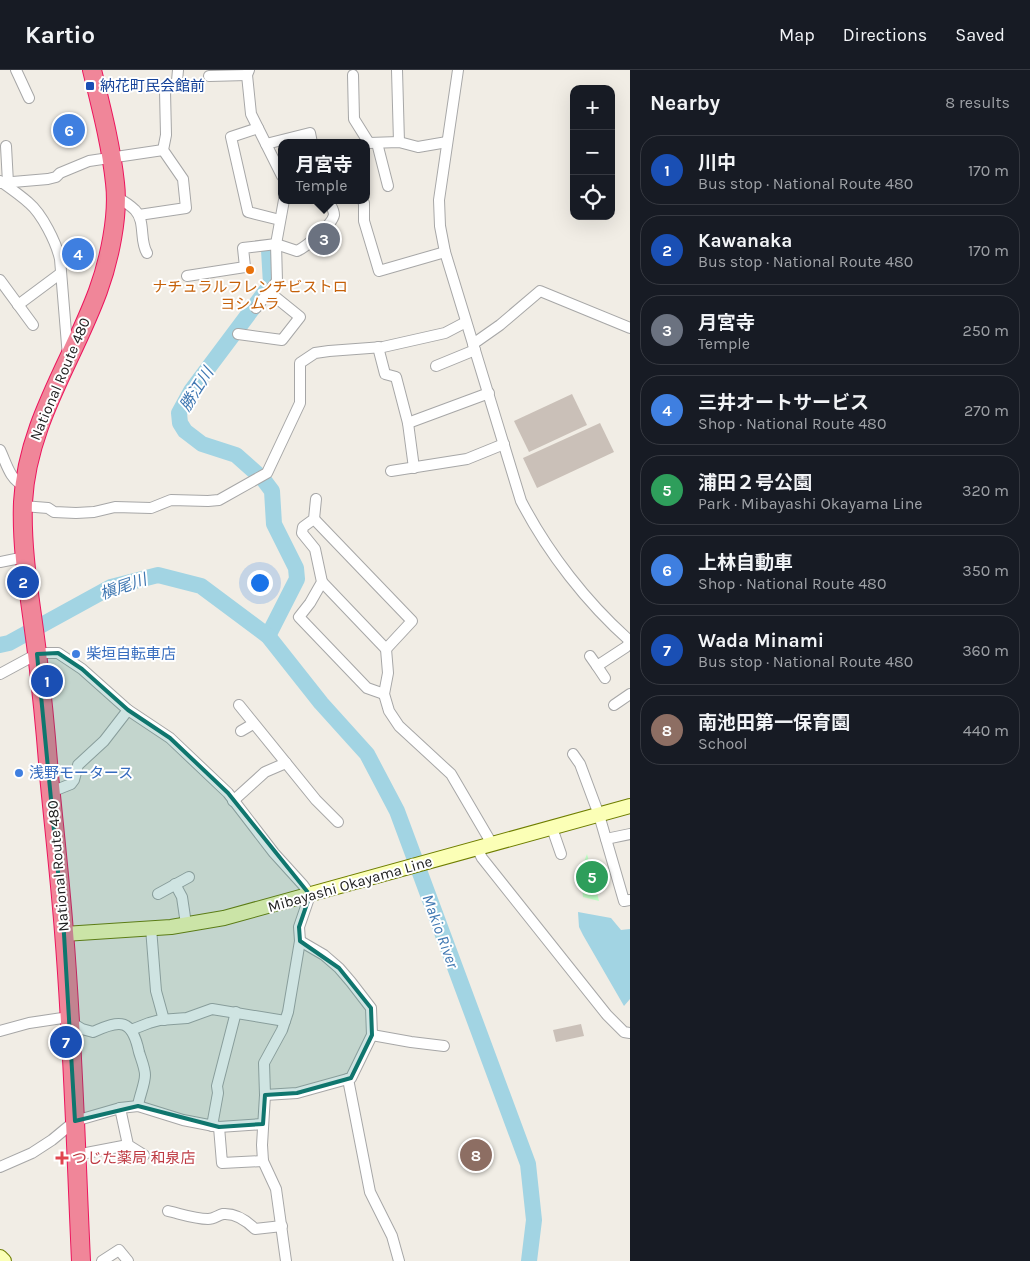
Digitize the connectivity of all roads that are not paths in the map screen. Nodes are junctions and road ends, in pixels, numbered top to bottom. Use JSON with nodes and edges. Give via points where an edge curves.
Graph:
{"nodes":[{"id":1,"x":16,"y":70,"type":"edge"},
{"id":2,"x":92,"y":70,"type":"edge"},
{"id":3,"x":178,"y":70,"type":"edge"},
{"id":4,"x":397,"y":70,"type":"edge"},
{"id":5,"x":458,"y":70,"type":"edge"},
{"id":6,"x":248,"y":73,"type":"edge"},
{"id":7,"x":353,"y":75,"type":"dead end"},
{"id":8,"x":209,"y":76,"type":"dead end"},
{"id":9,"x":29,"y":98,"type":"dead end"},
{"id":10,"x":258,"y":128,"type":"junction"},
{"id":11,"x":286,"y":139,"type":"edge"},
{"id":12,"x":311,"y":139,"type":"edge"},
{"id":13,"x":366,"y":139,"type":"edge"},
{"id":14,"x":278,"y":141,"type":"edge"},
{"id":15,"x":399,"y":142,"type":"junction"},
{"id":16,"x":447,"y":142,"type":"junction"},
{"id":17,"x":370,"y":143,"type":"edge"},
{"id":18,"x":376,"y":143,"type":"junction"},
{"id":19,"x":266,"y":144,"type":"junction"},
{"id":20,"x":6,"y":146,"type":"dead end"},
{"id":21,"x":163,"y":150,"type":"junction"},
{"id":22,"x":111,"y":157,"type":"junction"},
{"id":23,"x":278,"y":168,"type":"edge"},
{"id":24,"x":3,"y":183,"type":"edge"},
{"id":25,"x":388,"y":186,"type":"dead end"},
{"id":26,"x":115,"y":196,"type":"junction"},
{"id":27,"x":283,"y":204,"type":"edge"},
{"id":28,"x":330,"y":204,"type":"edge"},
{"id":29,"x":364,"y":204,"type":"edge"},
{"id":30,"x":138,"y":215,"type":"junction"},
{"id":31,"x":280,"y":220,"type":"junction"},
{"id":32,"x":276,"y":244,"type":"junction"},
{"id":33,"x":444,"y":252,"type":"junction"},
{"id":34,"x":147,"y":253,"type":"dead end"},
{"id":35,"x":61,"y":273,"type":"junction"},
{"id":36,"x":187,"y":276,"type":"dead end"},
{"id":37,"x":0,"y":280,"type":"edge"},
{"id":38,"x":269,"y":292,"type":"junction"},
{"id":39,"x":18,"y":304,"type":"junction"},
{"id":40,"x":256,"y":308,"type":"dead end"},
{"id":41,"x":466,"y":322,"type":"junction"},
{"id":42,"x":33,"y":326,"type":"dead end"},
{"id":43,"x":630,"y":328,"type":"edge"},
{"id":44,"x":238,"y":334,"type":"dead end"},
{"id":45,"x":378,"y":347,"type":"junction"},
{"id":46,"x":474,"y":347,"type":"junction"},
{"id":47,"x":68,"y":358,"type":"junction"},
{"id":48,"x":436,"y":366,"type":"dead end"},
{"id":49,"x":489,"y":393,"type":"junction"},
{"id":50,"x":408,"y":423,"type":"junction"},
{"id":51,"x":504,"y":444,"type":"junction"},
{"id":52,"x":0,"y":450,"type":"edge"},
{"id":53,"x":414,"y":468,"type":"junction"},
{"id":54,"x":392,"y":471,"type":"dead end"},
{"id":55,"x":24,"y":486,"type":"junction"},
{"id":56,"x":316,"y":499,"type":"dead end"},
{"id":57,"x":23,"y":506,"type":"junction"},
{"id":58,"x":314,"y":519,"type":"junction"},
{"id":59,"x":25,"y":557,"type":"junction"},
{"id":60,"x":0,"y":562,"type":"edge"},
{"id":61,"x":322,"y":582,"type":"junction"},
{"id":62,"x":630,"y":642,"type":"edge"},
{"id":63,"x":37,"y":649,"type":"junction"},
{"id":64,"x":386,"y":649,"type":"junction"},
{"id":65,"x":590,"y":656,"type":"dead end"},
{"id":66,"x":597,"y":666,"type":"junction"},
{"id":67,"x":0,"y":674,"type":"edge"},
{"id":68,"x":605,"y":678,"type":"dead end"},
{"id":69,"x":384,"y":694,"type":"junction"},
{"id":70,"x":630,"y":694,"type":"edge"},
{"id":71,"x":239,"y":705,"type":"dead end"},
{"id":72,"x":614,"y":705,"type":"dead end"},
{"id":73,"x":128,"y":710,"type":"junction"},
{"id":74,"x":254,"y":724,"type":"junction"},
{"id":75,"x":241,"y":731,"type":"dead end"},
{"id":76,"x":579,"y":757,"type":"dead end"},
{"id":77,"x":286,"y":763,"type":"junction"},
{"id":78,"x":51,"y":792,"type":"junction"},
{"id":79,"x":234,"y":800,"type":"junction"},
{"id":80,"x":630,"y":806,"type":"edge"},
{"id":81,"x":335,"y":815,"type":"dead end"},
{"id":82,"x":599,"y":815,"type":"junction"},
{"id":83,"x":552,"y":828,"type":"junction"},
{"id":84,"x":630,"y":834,"type":"edge"},
{"id":85,"x":606,"y":839,"type":"junction"},
{"id":86,"x":492,"y":844,"type":"junction"},
{"id":87,"x":477,"y":848,"type":"junction"},
{"id":88,"x":561,"y":854,"type":"dead end"},
{"id":89,"x":189,"y":876,"type":"dead end"},
{"id":90,"x":175,"y":884,"type":"junction"},
{"id":91,"x":158,"y":894,"type":"dead end"},
{"id":92,"x":310,"y":895,"type":"junction"},
{"id":93,"x":630,"y":900,"type":"edge"},
{"id":94,"x":186,"y":924,"type":"junction"},
{"id":95,"x":151,"y":928,"type":"junction"},
{"id":96,"x":64,"y":934,"type":"junction"},
{"id":97,"x":300,"y":941,"type":"junction"},
{"id":98,"x":236,"y":1012,"type":"junction"},
{"id":99,"x":69,"y":1019,"type":"junction"},
{"id":100,"x":164,"y":1020,"type":"junction"},
{"id":101,"x":285,"y":1021,"type":"junction"},
{"id":102,"x":131,"y":1030,"type":"junction"},
{"id":103,"x":0,"y":1031,"type":"edge"},
{"id":104,"x":630,"y":1033,"type":"edge"},
{"id":105,"x":372,"y":1035,"type":"junction"},
{"id":106,"x":444,"y":1046,"type":"dead end"},
{"id":107,"x":348,"y":1079,"type":"junction"},
{"id":108,"x":265,"y":1095,"type":"junction"},
{"id":109,"x":138,"y":1106,"type":"junction"},
{"id":110,"x":120,"y":1108,"type":"junction"},
{"id":111,"x":75,"y":1121,"type":"junction"},
{"id":112,"x":263,"y":1124,"type":"junction"},
{"id":113,"x":215,"y":1126,"type":"junction"},
{"id":114,"x":128,"y":1145,"type":"junction"},
{"id":115,"x":76,"y":1155,"type":"junction"},
{"id":116,"x":144,"y":1155,"type":"dead end"},
{"id":117,"x":263,"y":1161,"type":"junction"},
{"id":118,"x":0,"y":1167,"type":"edge"},
{"id":119,"x":168,"y":1211,"type":"dead end"},
{"id":120,"x":282,"y":1226,"type":"junction"},
{"id":121,"x":0,"y":1257,"type":"edge"},
{"id":122,"x":4,"y":1261,"type":"edge"},
{"id":123,"x":81,"y":1261,"type":"edge"},
{"id":124,"x":102,"y":1261,"type":"edge"},
{"id":125,"x":128,"y":1261,"type":"edge"},
{"id":126,"x":286,"y":1261,"type":"edge"},
{"id":127,"x":399,"y":1261,"type":"edge"}],
"edges":[{"from":1,"to":9,"type":"street"},
{"from":2,"to":22,"type":"highway","name":"National Route 480"},
{"from":3,"to":21,"type":"street","via":[[177,81],[165,91]]},
{"from":4,"to":15,"type":"street"},
{"from":5,"to":16,"type":"street"},
{"from":6,"to":8,"type":"street"},
{"from":6,"to":10,"type":"street","via":[[251,114]]},
{"from":7,"to":13,"type":"street","via":[[354,119]]},
{"from":10,"to":19,"type":"street"},
{"from":10,"to":31,"type":"street","via":[[231,137],[248,212]]},
{"from":11,"to":12,"type":"street","via":[[310,133]]},
{"from":14,"to":19,"type":"street"},
{"from":15,"to":16,"type":"street","via":[[418,147]]},
{"from":15,"to":18,"type":"street"},
{"from":16,"to":33,"type":"street","via":[[440,200]]},
{"from":17,"to":18,"type":"street"},
{"from":18,"to":25,"type":"street"},
{"from":19,"to":23,"type":"street"},
{"from":20,"to":24,"type":"street"},
{"from":21,"to":22,"type":"street"},
{"from":21,"to":30,"type":"street","via":[[183,179],[186,208]]},
{"from":22,"to":24,"type":"street","via":[[89,161],[56,177]]},
{"from":22,"to":26,"type":"highway","name":"National Route 480"},
{"from":24,"to":35,"type":"street","via":[[35,209],[57,247]]},
{"from":26,"to":30,"type":"street"},
{"from":26,"to":47,"type":"highway","name":"National Route 480","via":[[109,252],[98,290]]},
{"from":27,"to":31,"type":"street"},
{"from":28,"to":32,"type":"street","via":[[334,216],[330,223],[304,248],[297,251]]},
{"from":29,"to":33,"type":"street","via":[[364,221],[379,271]]},
{"from":30,"to":34,"type":"street"},
{"from":31,"to":32,"type":"street"},
{"from":32,"to":36,"type":"street","via":[[243,248],[245,268]]},
{"from":32,"to":38,"type":"street","via":[[278,281]]},
{"from":33,"to":41,"type":"street"},
{"from":35,"to":39,"type":"street"},
{"from":35,"to":47,"type":"street"},
{"from":37,"to":39,"type":"street"},
{"from":38,"to":40,"type":"street"},
{"from":38,"to":44,"type":"street","via":[[300,317],[282,340]]},
{"from":39,"to":42,"type":"street"},
{"from":41,"to":45,"type":"street","via":[[445,333]]},
{"from":41,"to":46,"type":"street"},
{"from":43,"to":46,"type":"street","via":[[540,291]]},
{"from":45,"to":50,"type":"street","via":[[385,374],[396,377]]},
{"from":45,"to":57,"type":"street","via":[[329,350],[315,353],[300,363],[300,403],[266,472],[219,500],[171,500],[151,508],[115,507],[76,513]]},
{"from":46,"to":48,"type":"street"},
{"from":46,"to":49,"type":"street"},
{"from":47,"to":55,"type":"highway","name":"National Route 480","via":[[37,429]]},
{"from":49,"to":50,"type":"street"},
{"from":49,"to":51,"type":"street"},
{"from":50,"to":53,"type":"street"},
{"from":51,"to":53,"type":"street","via":[[468,459]]},
{"from":51,"to":62,"type":"street","via":[[521,501],[533,524],[584,595]]},
{"from":52,"to":55,"type":"street","via":[[11,475]]},
{"from":53,"to":54,"type":"street"},
{"from":55,"to":57,"type":"highway","name":"National Route 480"},
{"from":56,"to":58,"type":"street"},
{"from":57,"to":59,"type":"highway","name":"National Route 480"},
{"from":58,"to":61,"type":"street","via":[[303,527],[302,533],[315,549]]},
{"from":58,"to":64,"type":"street","via":[[412,621]]},
{"from":59,"to":60,"type":"street"},
{"from":59,"to":63,"type":"highway","name":"National Route 480"},
{"from":61,"to":64,"type":"street"},
{"from":61,"to":69,"type":"street","via":[[299,617],[367,688]]},
{"from":62,"to":66,"type":"street"},
{"from":63,"to":67,"type":"street"},
{"from":63,"to":73,"type":"street","via":[[58,653],[82,669]]},
{"from":63,"to":78,"type":"highway","name":"National Route 480"},
{"from":64,"to":69,"type":"street","via":[[388,673]]},
{"from":65,"to":66,"type":"street"},
{"from":66,"to":68,"type":"street"},
{"from":69,"to":86,"type":"street","via":[[389,711],[399,726],[451,774]]},
{"from":70,"to":72,"type":"street"},
{"from":71,"to":74,"type":"street"},
{"from":73,"to":78,"type":"street","via":[[104,741],[78,765],[71,784]]},
{"from":73,"to":79,"type":"street","via":[[170,738]]},
{"from":74,"to":75,"type":"street"},
{"from":74,"to":77,"type":"street"},
{"from":76,"to":82,"type":"street"},
{"from":77,"to":79,"type":"street","via":[[265,772]]},
{"from":77,"to":81,"type":"street"},
{"from":78,"to":96,"type":"highway","name":"National Route 480"},
{"from":79,"to":92,"type":"street"},
{"from":80,"to":82,"type":"main road","name":"Mibayashi Okayama Line"},
{"from":82,"to":83,"type":"main road","name":"Mibayashi Okayama Line"},
{"from":82,"to":85,"type":"street"},
{"from":83,"to":86,"type":"main road","name":"Mibayashi Okayama Line"},
{"from":83,"to":88,"type":"street"},
{"from":84,"to":85,"type":"street"},
{"from":85,"to":93,"type":"street","via":[[624,901]]},
{"from":86,"to":87,"type":"main road","name":"Mibayashi Okayama Line"},
{"from":87,"to":92,"type":"main road","name":"Mibayashi Okayama Line"},
{"from":87,"to":104,"type":"street","via":[[522,910],[607,1015],[624,1032]]},
{"from":89,"to":90,"type":"street"},
{"from":90,"to":91,"type":"street"},
{"from":90,"to":94,"type":"street","via":[[182,896]]},
{"from":92,"to":94,"type":"main road","name":"Mibayashi Okayama Line","via":[[224,918]]},
{"from":92,"to":97,"type":"street","via":[[299,928]]},
{"from":94,"to":95,"type":"main road","name":"Mibayashi Okayama Line"},
{"from":95,"to":96,"type":"main road","name":"Mibayashi Okayama Line"},
{"from":95,"to":100,"type":"street","via":[[156,991]]},
{"from":96,"to":99,"type":"highway","name":"National Route 480"},
{"from":97,"to":101,"type":"street"},
{"from":97,"to":105,"type":"street","via":[[324,955],[356,987],[370,1008]]},
{"from":98,"to":100,"type":"street","via":[[212,1009],[187,1018]]},
{"from":98,"to":101,"type":"street"},
{"from":98,"to":113,"type":"street","via":[[217,1086]]},
{"from":99,"to":102,"type":"street","via":[[82,1029],[93,1032],[112,1023]]},
{"from":99,"to":103,"type":"street","via":[[29,1023]]},
{"from":99,"to":111,"type":"highway","name":"National Route 480"},
{"from":100,"to":102,"type":"street"},
{"from":101,"to":108,"type":"street","via":[[264,1063]]},
{"from":102,"to":109,"type":"street","via":[[145,1076]]},
{"from":105,"to":106,"type":"street"},
{"from":105,"to":107,"type":"street"},
{"from":107,"to":108,"type":"street","via":[[297,1093]]},
{"from":107,"to":127,"type":"street","via":[[370,1192],[392,1236]]},
{"from":108,"to":112,"type":"street"},
{"from":109,"to":110,"type":"street"},
{"from":109,"to":113,"type":"street"},
{"from":110,"to":111,"type":"street"},
{"from":110,"to":114,"type":"street"},
{"from":111,"to":115,"type":"highway","name":"National Route 480"},
{"from":111,"to":118,"type":"street","via":[[32,1153]]},
{"from":112,"to":113,"type":"street"},
{"from":112,"to":117,"type":"street"},
{"from":113,"to":117,"type":"street","via":[[222,1163]]},
{"from":114,"to":115,"type":"street"},
{"from":114,"to":116,"type":"street"},
{"from":115,"to":123,"type":"highway","name":"National Route 480"},
{"from":117,"to":120,"type":"street","via":[[276,1188]]},
{"from":119,"to":120,"type":"street","via":[[211,1219],[223,1214],[233,1215],[247,1220],[256,1229]]},
{"from":120,"to":126,"type":"street"},
{"from":121,"to":122,"type":"main road"},
{"from":124,"to":125,"type":"street","via":[[119,1250]]}]}
